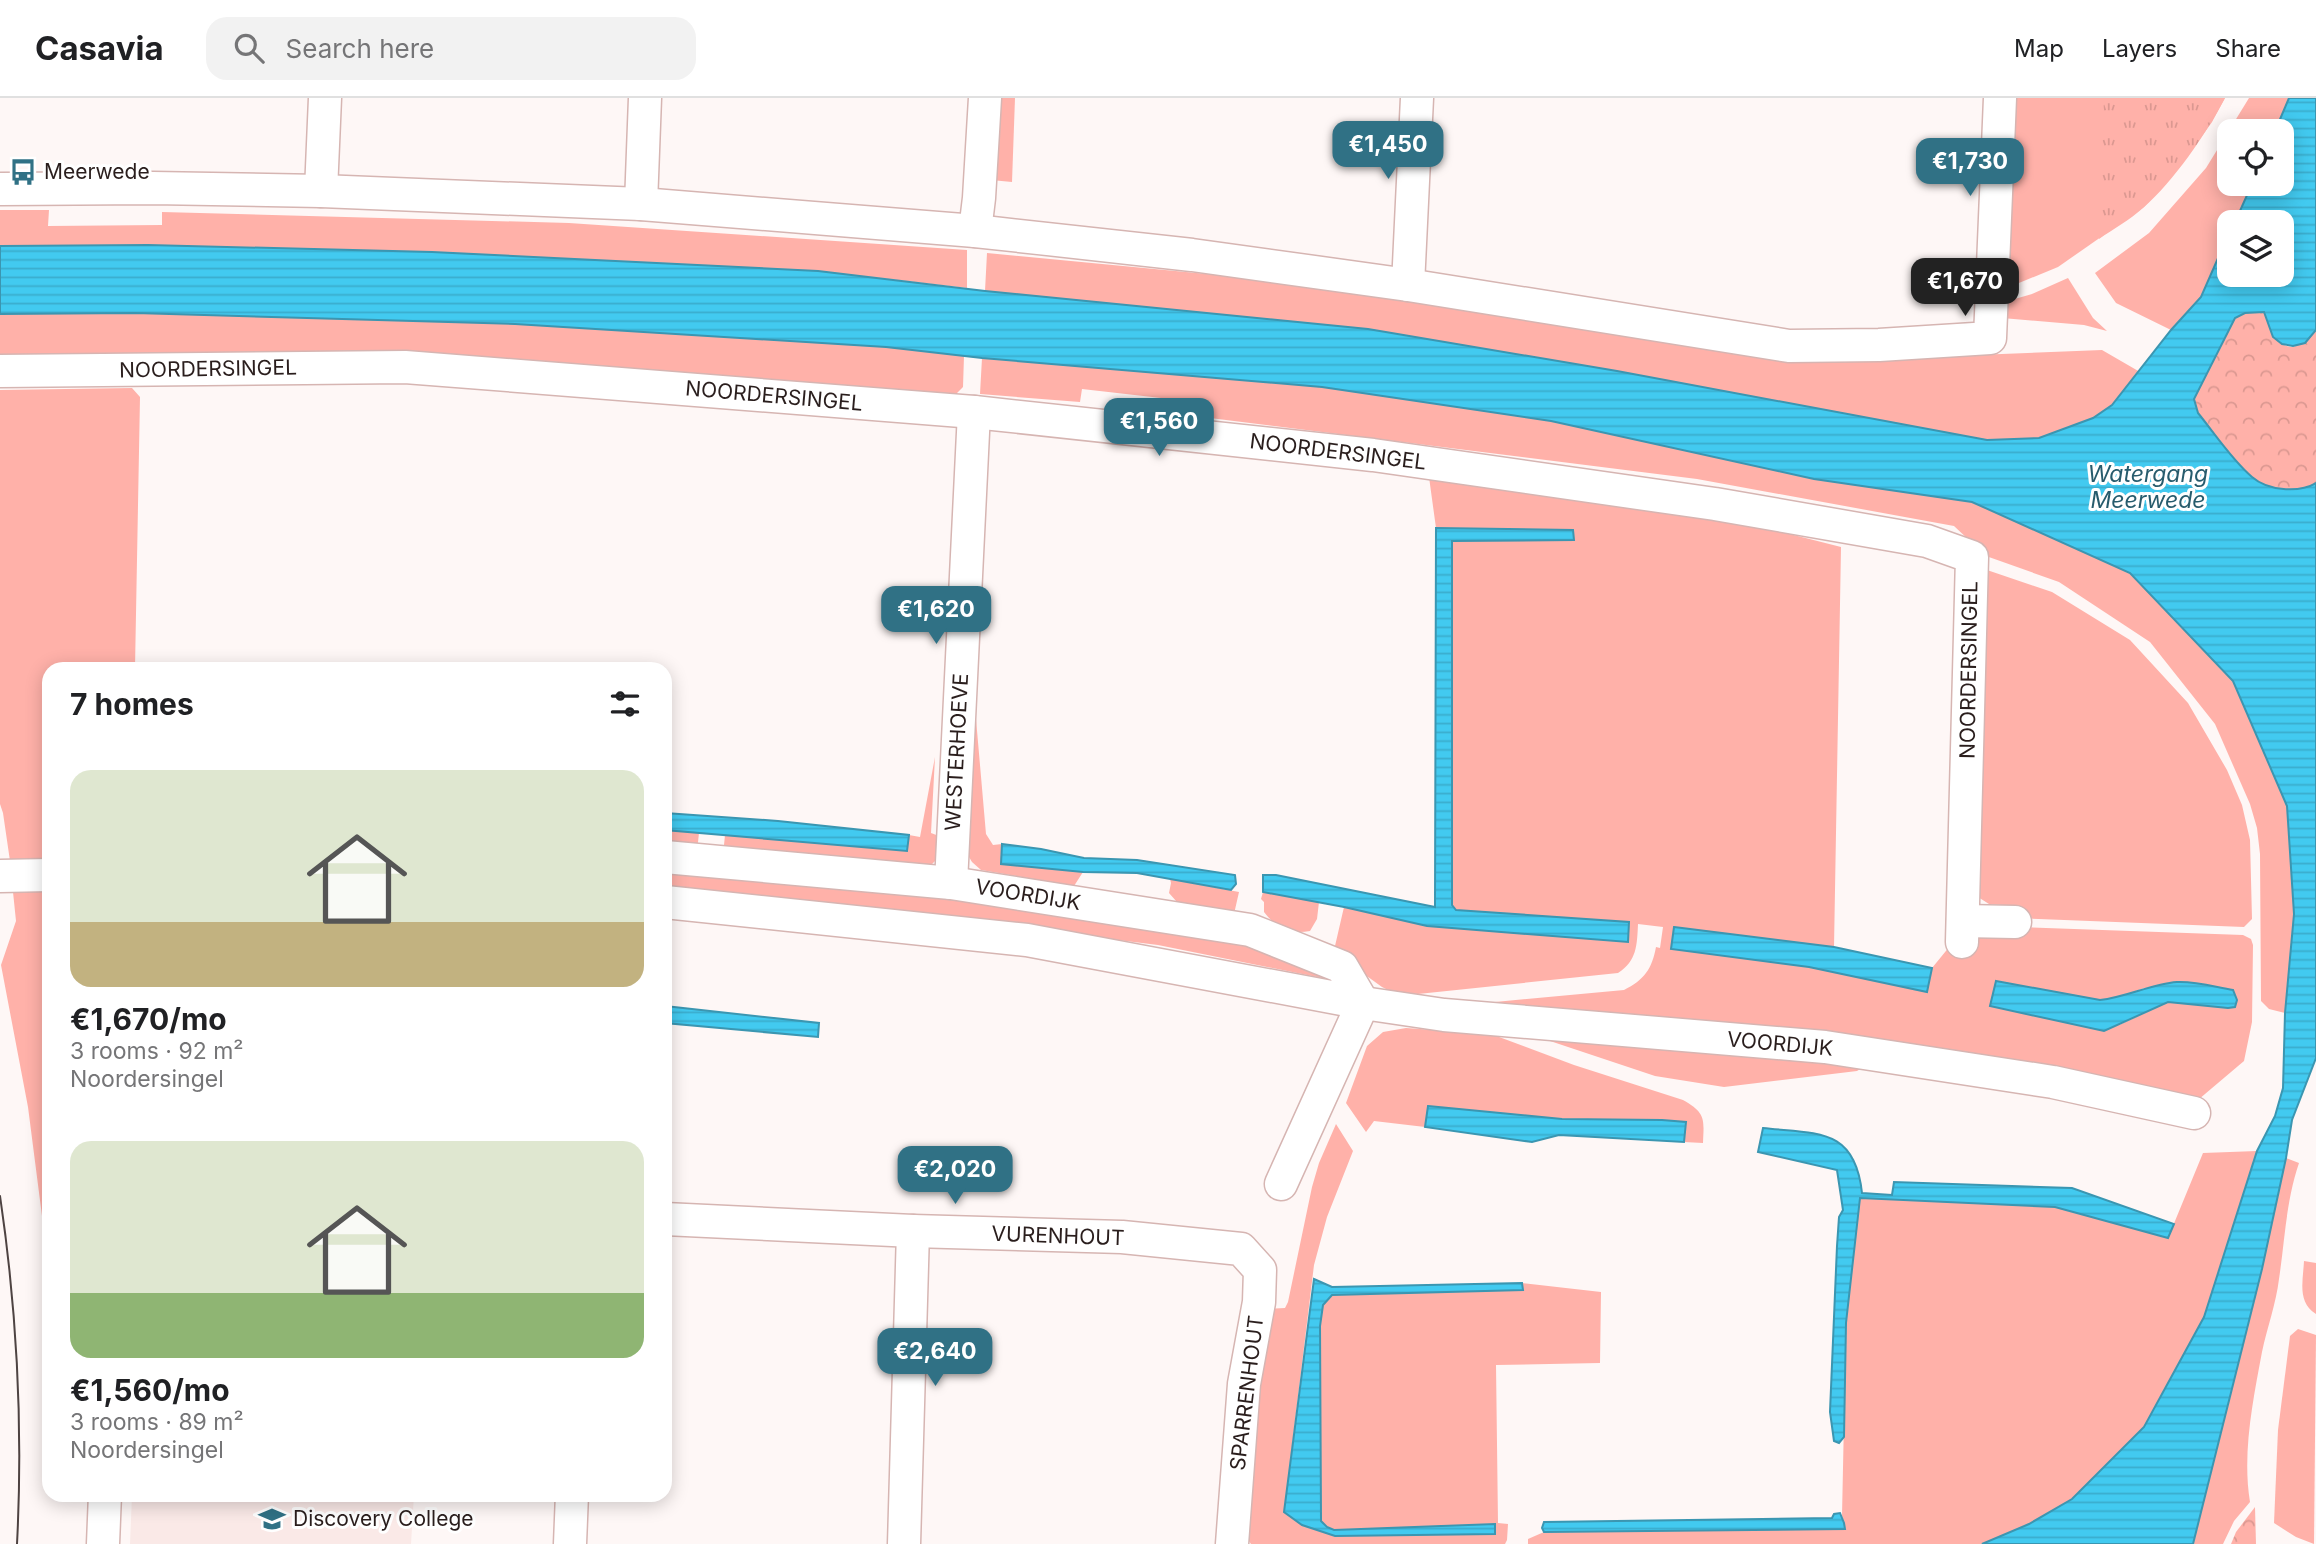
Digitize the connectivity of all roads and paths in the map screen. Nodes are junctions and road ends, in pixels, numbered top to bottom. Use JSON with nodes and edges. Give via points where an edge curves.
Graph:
{"nodes":[{"id":1,"x":325,"y":98,"type":"edge"},
{"id":2,"x":645,"y":98,"type":"edge"},
{"id":3,"x":985,"y":98,"type":"edge"},
{"id":4,"x":2000,"y":98,"type":"edge"},
{"id":5,"x":1417,"y":106,"type":"edge"},
{"id":6,"x":0,"y":189,"type":"edge"},
{"id":7,"x":321,"y":191,"type":"junction"},
{"id":8,"x":641,"y":204,"type":"junction"},
{"id":9,"x":975,"y":231,"type":"junction"},
{"id":10,"x":1408,"y":285,"type":"junction"},
{"id":11,"x":0,"y":371,"type":"edge"},
{"id":12,"x":974,"y":412,"type":"junction"},
{"id":13,"x":672,"y":858,"type":"edge"},
{"id":14,"x":42,"y":875,"type":"edge"},
{"id":15,"x":0,"y":876,"type":"edge"},
{"id":16,"x":951,"y":883,"type":"junction"},
{"id":17,"x":672,"y":903,"type":"edge"},
{"id":18,"x":2015,"y":922,"type":"dead end"},
{"id":19,"x":1363,"y":1003,"type":"junction"},
{"id":20,"x":2194,"y":1113,"type":"dead end"},
{"id":21,"x":1281,"y":1184,"type":"dead end"},
{"id":22,"x":672,"y":1219,"type":"edge"},
{"id":23,"x":913,"y":1231,"type":"junction"},
{"id":24,"x":1241,"y":1249,"type":"joint"},
{"id":25,"x":105,"y":1502,"type":"edge"},
{"id":26,"x":572,"y":1502,"type":"edge"},
{"id":27,"x":103,"y":1544,"type":"edge"},
{"id":28,"x":570,"y":1544,"type":"edge"},
{"id":29,"x":904,"y":1544,"type":"edge"},
{"id":30,"x":1232,"y":1544,"type":"edge"}],
"edges":[{"from":1,"to":7,"type":"street"},
{"from":2,"to":8,"type":"street"},
{"from":3,"to":9,"type":"street"},
{"from":4,"to":10,"type":"street","via":[[1990,338],[1789,346]]},
{"from":5,"to":10,"type":"street"},
{"from":6,"to":7,"type":"street"},
{"from":7,"to":8,"type":"street"},
{"from":8,"to":9,"type":"street"},
{"from":9,"to":10,"type":"street"},
{"from":11,"to":12,"type":"street","name":"NOORDERSINGEL","via":[[405,367]]},
{"from":12,"to":16,"type":"street","name":"WESTERHOEVE"},
{"from":12,"to":18,"type":"street","name":"NOORDERSINGEL","via":[[1373,455],[1689,500],[1927,541],[1972,557],[1963,931]]},
{"from":13,"to":16,"type":"street","name":"VOORDIJK"},
{"from":14,"to":15,"type":"street"},
{"from":16,"to":19,"type":"street","name":"VOORDIJK","via":[[1250,930],[1342,967]]},
{"from":17,"to":19,"type":"street","name":"VOORDIJK","via":[[1027,940]]},
{"from":19,"to":20,"type":"street","name":"VOORDIJK","via":[[1825,1047],[2053,1082]]},
{"from":19,"to":21,"type":"street"},
{"from":22,"to":23,"type":"street","name":"VURENHOUT"},
{"from":23,"to":24,"type":"street","name":"VURENHOUT","via":[[1122,1237]]},
{"from":23,"to":29,"type":"street"},
{"from":24,"to":30,"type":"street","name":"SPARRENHOUT","via":[[1260,1270],[1244,1384]]},
{"from":25,"to":27,"type":"street"},
{"from":26,"to":28,"type":"street"}]}
